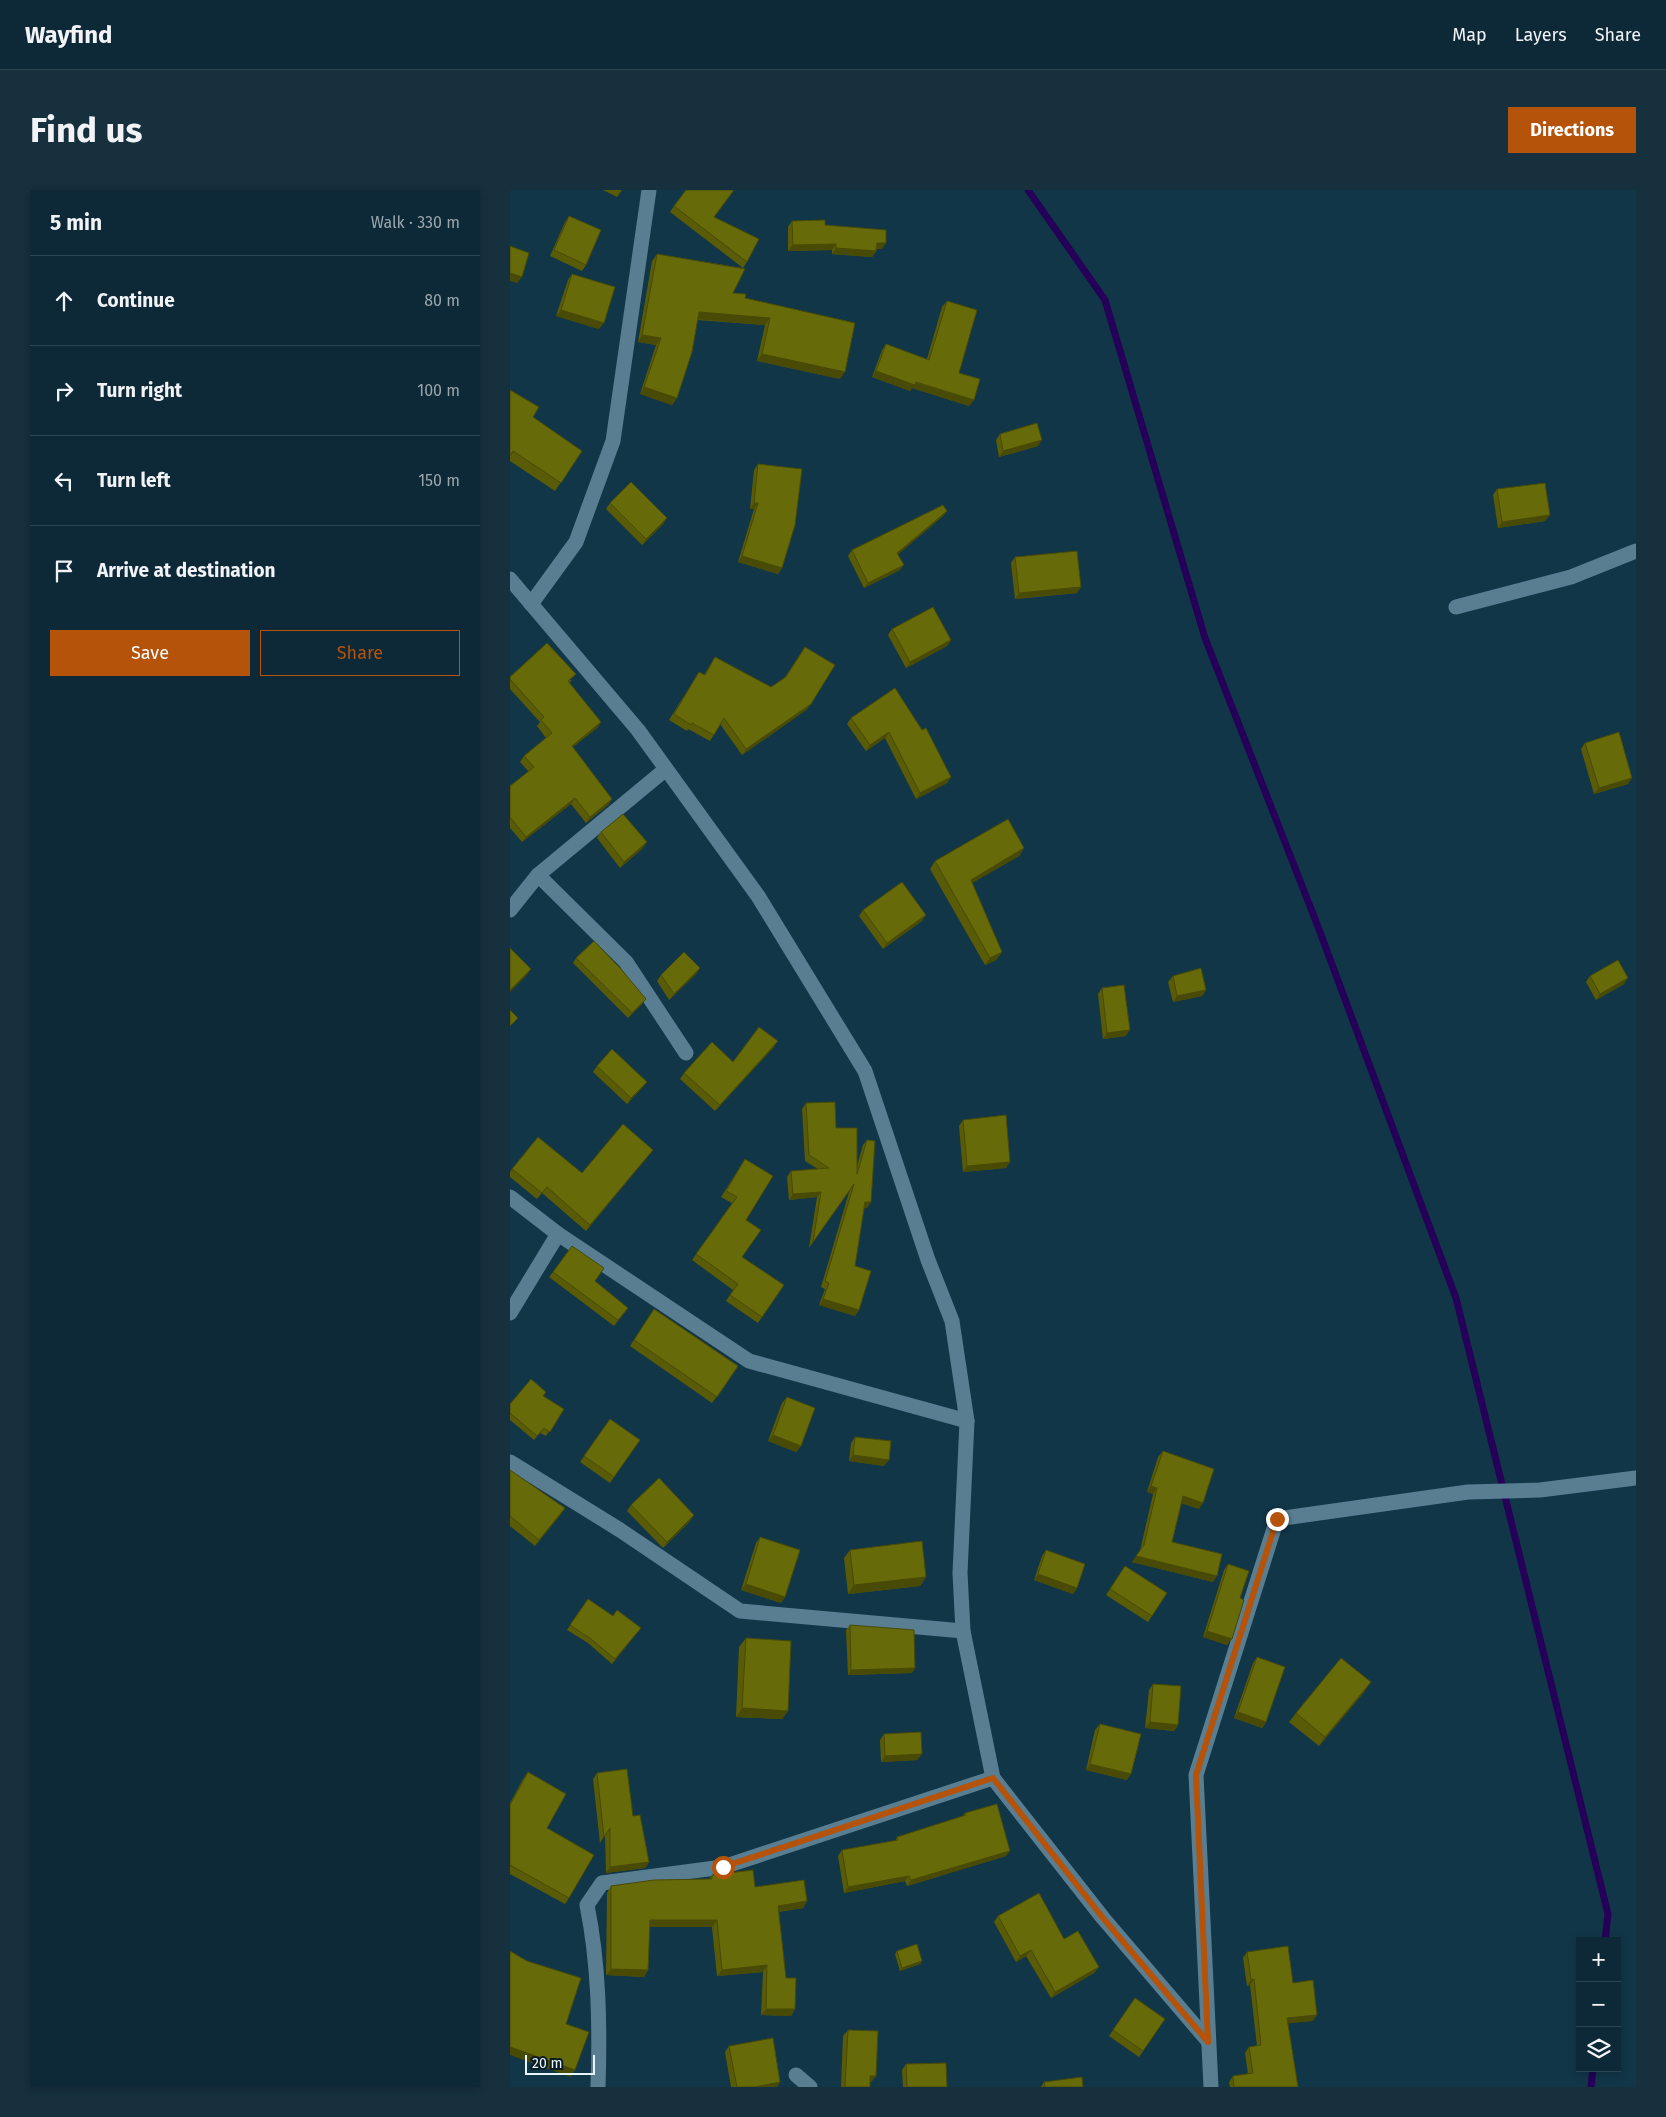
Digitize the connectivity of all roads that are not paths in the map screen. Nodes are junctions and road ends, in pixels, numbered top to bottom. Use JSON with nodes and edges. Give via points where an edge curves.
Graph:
{"nodes":[{"id":1,"x":649,"y":190,"type":"edge"},
{"id":2,"x":1636,"y":551,"type":"edge"},
{"id":3,"x":510,"y":579,"type":"edge"},
{"id":4,"x":531,"y":604,"type":"junction"},
{"id":5,"x":1456,"y":607,"type":"dead end"},
{"id":6,"x":666,"y":769,"type":"junction"},
{"id":7,"x":538,"y":875,"type":"junction"},
{"id":8,"x":510,"y":910,"type":"edge"},
{"id":9,"x":686,"y":1053,"type":"dead end"},
{"id":10,"x":510,"y":1197,"type":"edge"},
{"id":11,"x":558,"y":1234,"type":"junction"},
{"id":12,"x":510,"y":1313,"type":"edge"},
{"id":13,"x":967,"y":1421,"type":"junction"},
{"id":14,"x":510,"y":1462,"type":"edge"},
{"id":15,"x":1636,"y":1478,"type":"edge"},
{"id":16,"x":963,"y":1632,"type":"junction"},
{"id":17,"x":993,"y":1778,"type":"junction"},
{"id":18,"x":1208,"y":2042,"type":"junction"},
{"id":19,"x":796,"y":2075,"type":"dead end"},
{"id":20,"x":598,"y":2087,"type":"edge"},
{"id":21,"x":810,"y":2087,"type":"edge"},
{"id":22,"x":1211,"y":2087,"type":"edge"}],
"edges":[{"from":1,"to":4,"type":"street","via":[[613,441],[576,542]]},
{"from":2,"to":5,"type":"street","via":[[1571,577]]},
{"from":3,"to":4,"type":"street"},
{"from":4,"to":6,"type":"street","via":[[638,730]]},
{"from":6,"to":7,"type":"street"},
{"from":6,"to":13,"type":"street","via":[[758,896],[865,1071],[928,1260],[952,1321]]},
{"from":7,"to":8,"type":"street"},
{"from":7,"to":9,"type":"street","via":[[626,962]]},
{"from":10,"to":11,"type":"street"},
{"from":11,"to":12,"type":"street"},
{"from":11,"to":13,"type":"street","via":[[749,1360]]},
{"from":13,"to":16,"type":"street","via":[[960,1573]]},
{"from":14,"to":16,"type":"street","via":[[620,1530],[740,1611]]},
{"from":15,"to":18,"type":"street","via":[[1540,1490],[1468,1492],[1277,1519],[1196,1775]]},
{"from":16,"to":17,"type":"street"},
{"from":17,"to":18,"type":"street","via":[[1103,1918]]},
{"from":17,"to":20,"type":"street","via":[[723,1867],[602,1883],[587,1905],[592,1927],[600,2025]]},
{"from":18,"to":22,"type":"street"},
{"from":19,"to":21,"type":"street"}]}
